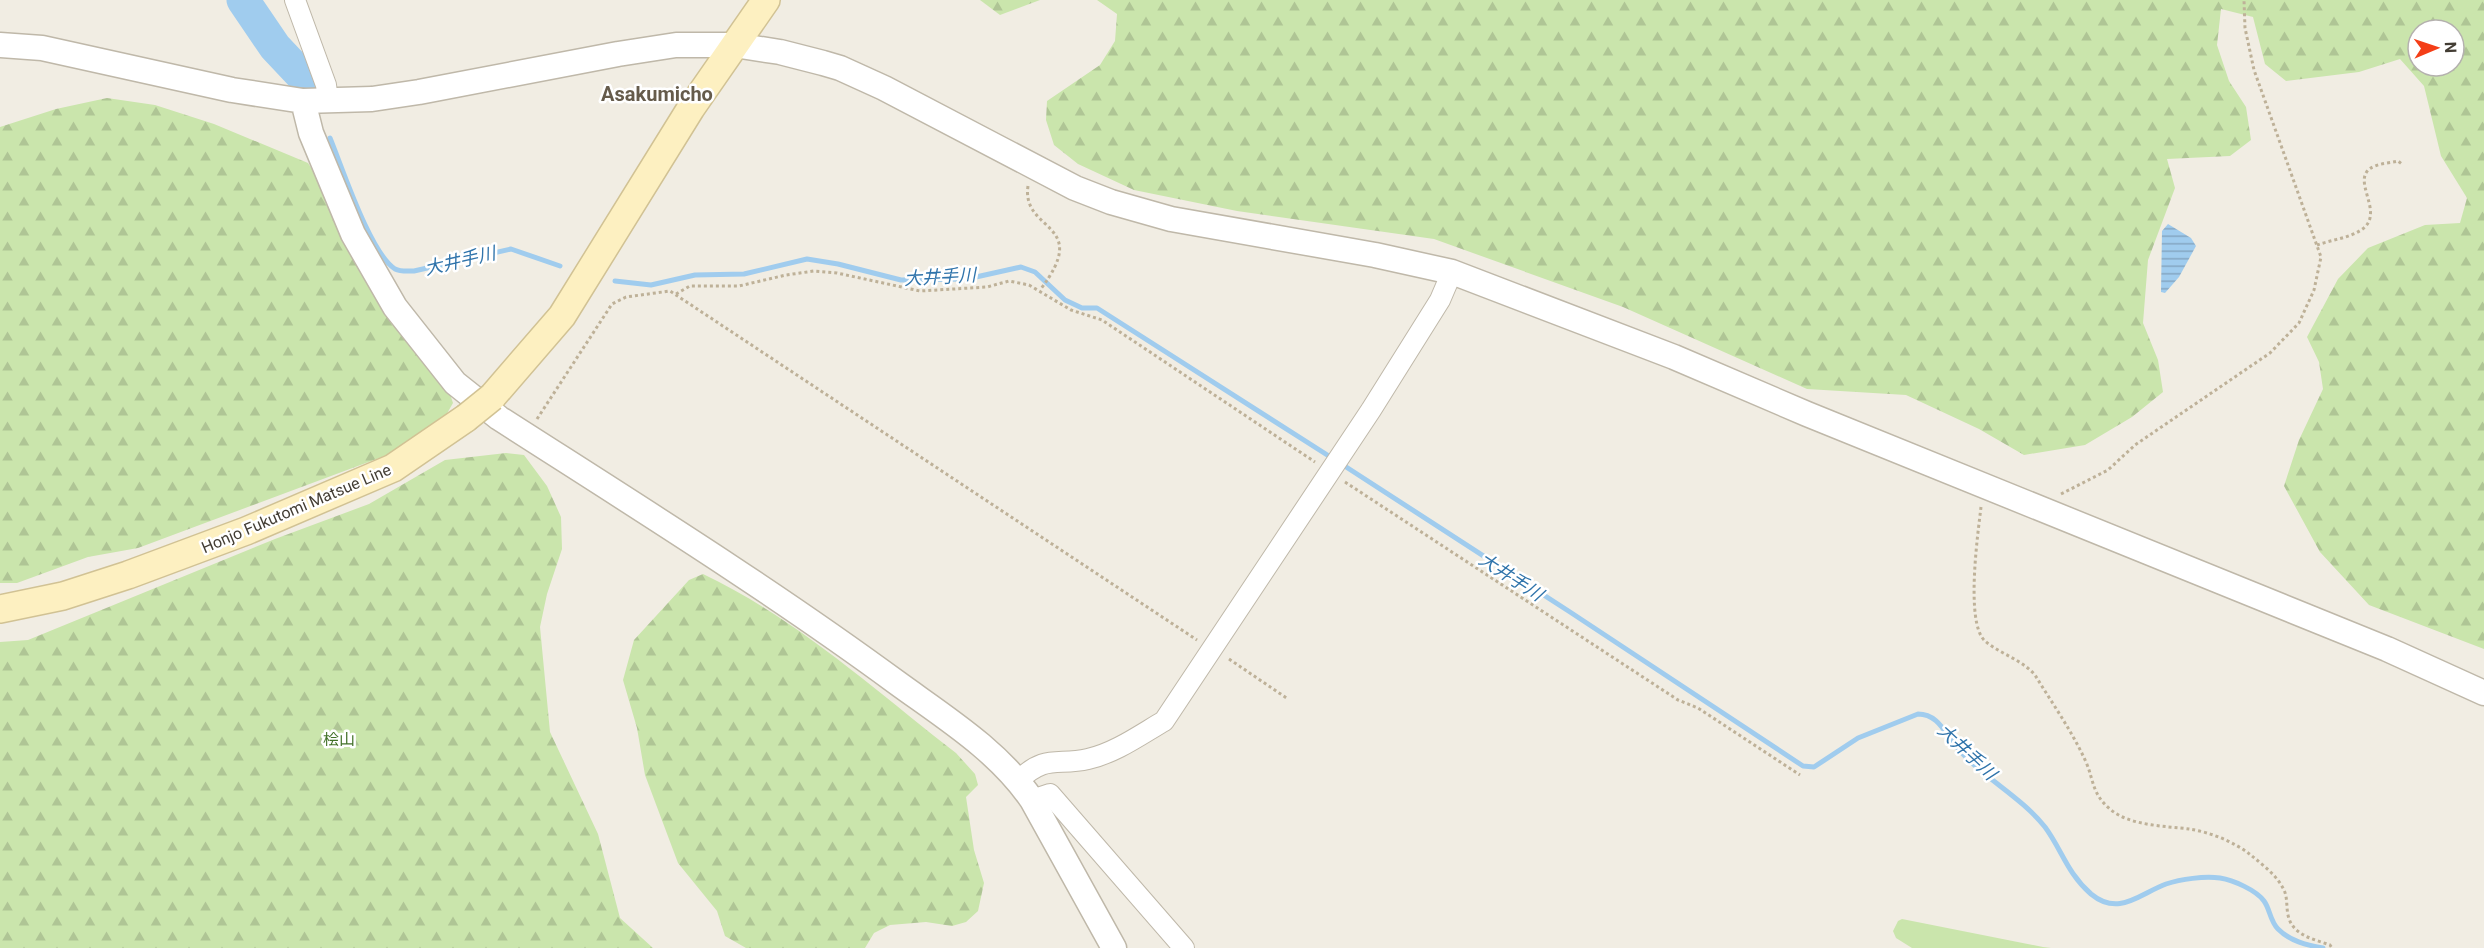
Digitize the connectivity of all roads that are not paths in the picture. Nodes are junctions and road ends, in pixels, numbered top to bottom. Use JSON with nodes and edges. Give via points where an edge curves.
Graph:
{"nodes":[{"id":1,"x":295,"y":0,"type":"edge"},
{"id":2,"x":766,"y":0,"type":"edge"},
{"id":3,"x":0,"y":45,"type":"edge"},
{"id":4,"x":734,"y":45,"type":"junction"},
{"id":5,"x":303,"y":100,"type":"junction"},
{"id":6,"x":328,"y":101,"type":"junction"},
{"id":7,"x":1452,"y":272,"type":"junction"},
{"id":8,"x":0,"y":609,"type":"edge"},
{"id":9,"x":2484,"y":693,"type":"edge"},
{"id":10,"x":1026,"y":790,"type":"junction"},
{"id":11,"x":1114,"y":948,"type":"edge"},
{"id":12,"x":1184,"y":948,"type":"edge"}],
"edges":[{"from":1,"to":6,"type":"street","via":[[326,85]]},
{"from":2,"to":4,"type":"main road","name":"Honjo Fukutomi Matsue Line"},
{"from":3,"to":5,"type":"street","via":[[42,48],[232,90]]},
{"from":4,"to":6,"type":"street","via":[[676,45],[419,92]]},
{"from":4,"to":7,"type":"street","via":[[840,68],[1075,188],[1137,211]]},
{"from":4,"to":8,"type":"main road","name":"Honjo Fukutomi Matsue Line","bridge":true,"via":[[562,316],[492,397],[466,418],[393,468],[356,486],[128,575],[63,596]]},
{"from":5,"to":6,"type":"street"},
{"from":5,"to":10,"type":"street","via":[[311,133],[353,234],[395,307],[455,383],[499,418],[812,620],[977,742]]},
{"from":7,"to":9,"type":"street","via":[[1674,357],[2387,649]]},
{"from":7,"to":10,"type":"street","via":[[1440,300],[1216,652],[1164,721],[1119,747],[1088,759],[1053,760],[1031,769]]},
{"from":10,"to":11,"type":"street"},
{"from":10,"to":12,"type":"street","via":[[1050,794]]}]}
